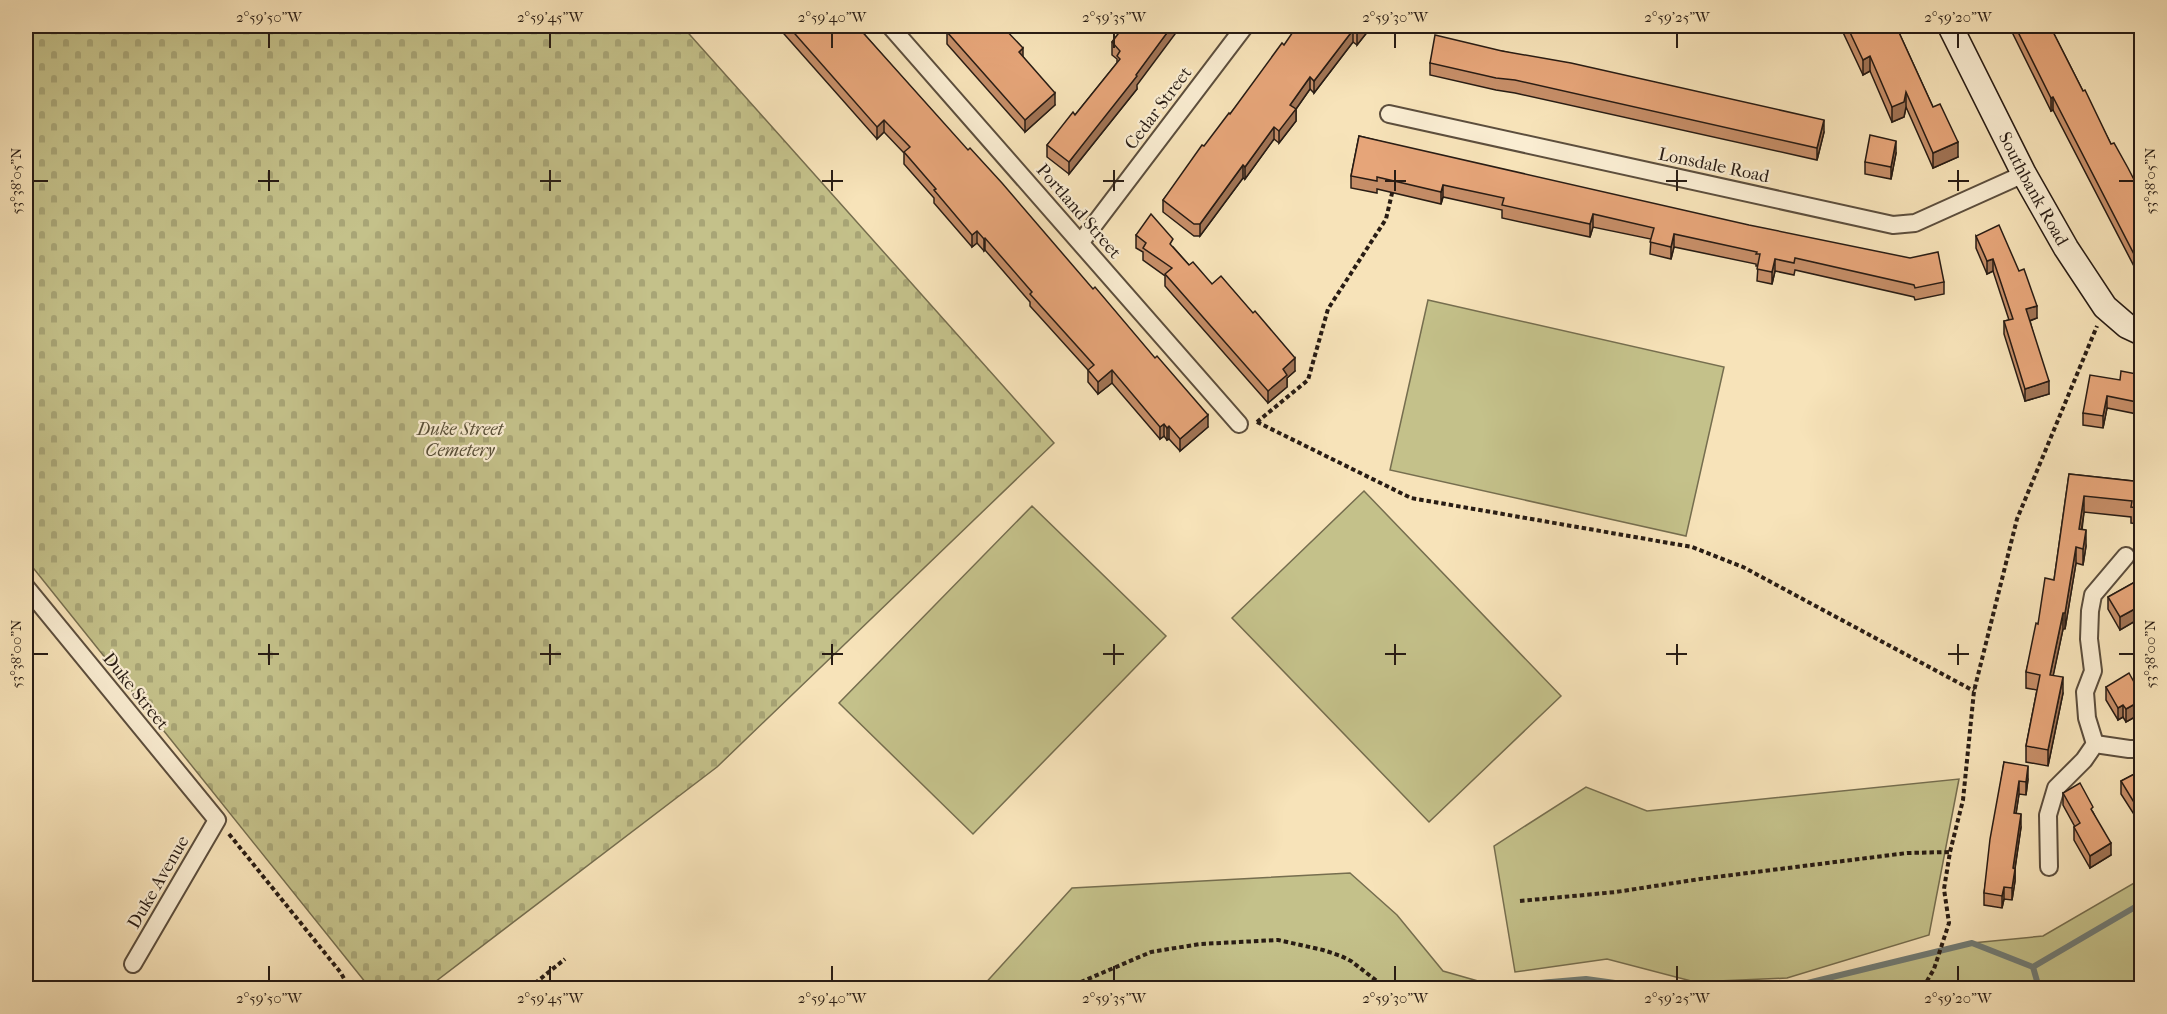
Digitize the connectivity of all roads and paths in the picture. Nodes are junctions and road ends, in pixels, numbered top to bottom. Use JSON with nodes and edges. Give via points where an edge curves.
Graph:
{"nodes":[{"id":1,"x":890,"y":26,"type":"edge"},
{"id":2,"x":1245,"y":26,"type":"edge"},
{"id":3,"x":1950,"y":26,"type":"edge"},
{"id":4,"x":1389,"y":114,"type":"dead end"},
{"id":5,"x":2024,"y":174,"type":"junction"},
{"id":6,"x":1394,"y":186,"type":"edge"},
{"id":7,"x":1081,"y":243,"type":"junction"},
{"id":8,"x":2105,"y":307,"type":"junction"},
{"id":9,"x":2142,"y":333,"type":"edge"},
{"id":10,"x":1239,"y":424,"type":"dead end"},
{"id":11,"x":2126,"y":556,"type":"dead end"},
{"id":12,"x":26,"y":587,"type":"edge"},
{"id":13,"x":1974,"y":691,"type":"junction"},
{"id":14,"x":2095,"y":744,"type":"junction"},
{"id":15,"x":2142,"y":749,"type":"edge"},
{"id":16,"x":217,"y":820,"type":"junction"},
{"id":17,"x":1950,"y":852,"type":"junction"},
{"id":18,"x":2049,"y":867,"type":"dead end"},
{"id":19,"x":1520,"y":901,"type":"dead end"},
{"id":20,"x":565,"y":959,"type":"dead end"},
{"id":21,"x":133,"y":964,"type":"dead end"},
{"id":22,"x":349,"y":988,"type":"edge"},
{"id":23,"x":529,"y":988,"type":"edge"},
{"id":24,"x":1067,"y":988,"type":"edge"},
{"id":25,"x":1386,"y":988,"type":"edge"},
{"id":26,"x":1923,"y":988,"type":"edge"}],
"edges":[{"from":1,"to":7,"type":"street","name":"Portland Street"},
{"from":2,"to":7,"type":"street","name":"Cedar Street"},
{"from":3,"to":5,"type":"street","name":"Southbank Road"},
{"from":4,"to":5,"type":"street","name":"Lonsdale Road","via":[[1893,225],[1915,223]]},
{"from":5,"to":8,"type":"street","name":"Southbank Road"},
{"from":6,"to":13,"type":"path","via":[[1386,219],[1328,309],[1308,380],[1257,422],[1411,498],[1692,547],[1733,563]]},
{"from":7,"to":10,"type":"street","name":"Portland Street"},
{"from":8,"to":9,"type":"street","name":"Southbank Road"},
{"from":8,"to":13,"type":"path","via":[[2017,519]]},
{"from":11,"to":14,"type":"street","via":[[2093,595],[2090,611],[2093,671],[2085,692]]},
{"from":12,"to":16,"type":"street","name":"Duke Street"},
{"from":13,"to":17,"type":"path","via":[[1963,800]]},
{"from":14,"to":15,"type":"street"},
{"from":14,"to":18,"type":"street","via":[[2056,788],[2048,816]]},
{"from":16,"to":21,"type":"street","name":"Duke Avenue"},
{"from":16,"to":22,"type":"path"},
{"from":17,"to":19,"type":"path","via":[[1907,853]]},
{"from":17,"to":26,"type":"path","via":[[1944,889],[1949,923],[1934,969]]},
{"from":20,"to":23,"type":"path"},
{"from":24,"to":25,"type":"path","via":[[1150,952],[1200,944],[1278,940],[1341,956]]}]}
